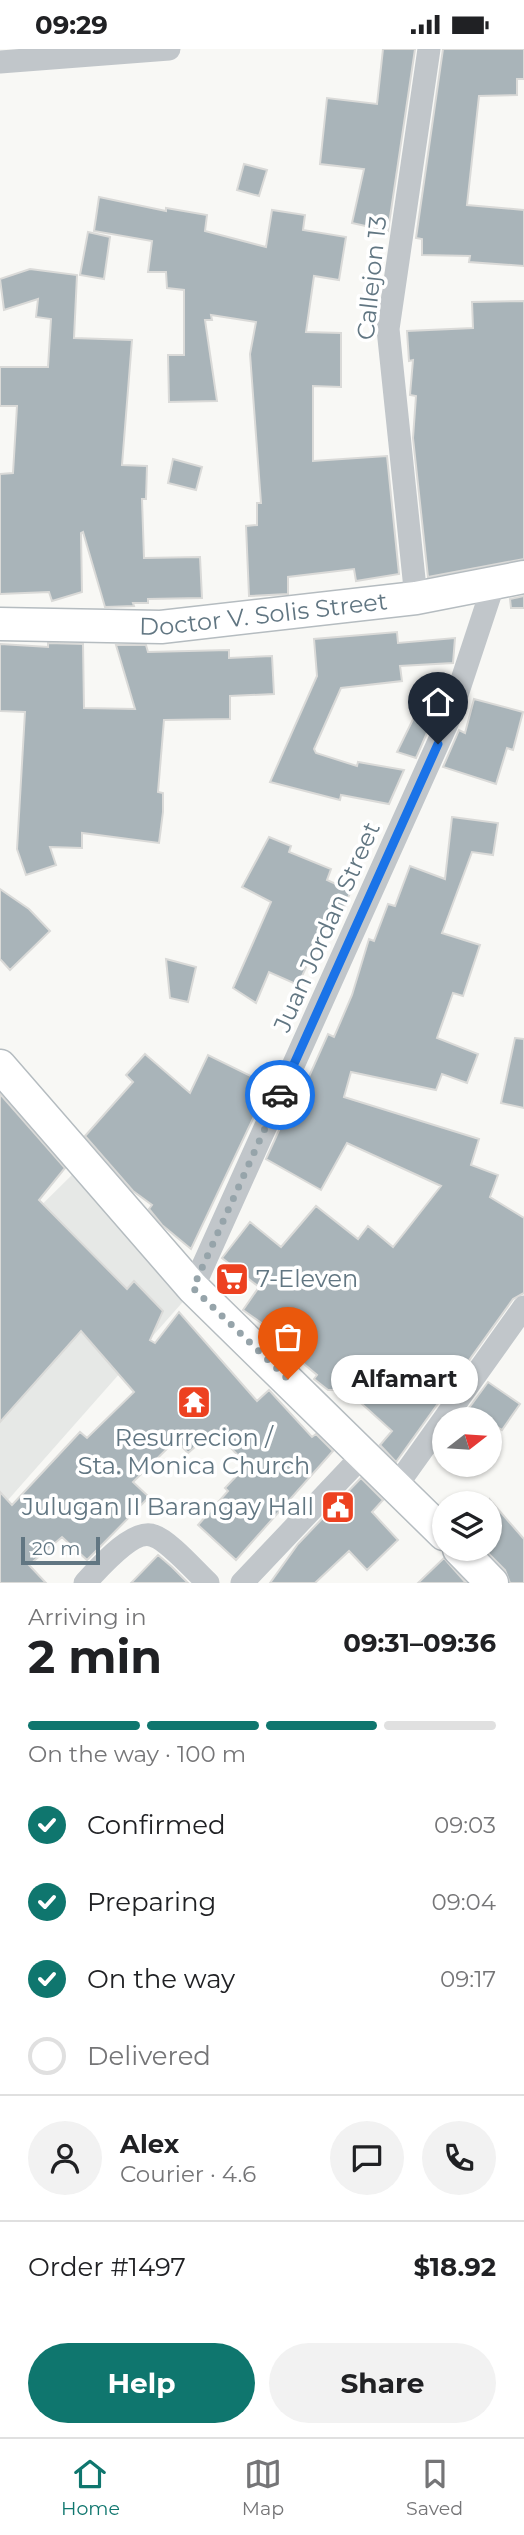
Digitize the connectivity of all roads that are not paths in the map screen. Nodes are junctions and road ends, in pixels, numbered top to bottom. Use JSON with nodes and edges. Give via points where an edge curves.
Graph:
{"nodes":[{"id":1,"x":169,"y":49,"type":"edge"},
{"id":2,"x":429,"y":49,"type":"edge"},
{"id":3,"x":0,"y":62,"type":"edge"},
{"id":4,"x":509,"y":580,"type":"edge"},
{"id":5,"x":416,"y":598,"type":"junction"},
{"id":6,"x":0,"y":624,"type":"edge"},
{"id":7,"x":0,"y":1066,"type":"edge"},
{"id":8,"x":193,"y":1288,"type":"junction"},
{"id":9,"x":524,"y":1307,"type":"edge"},
{"id":10,"x":365,"y":1453,"type":"junction"},
{"id":11,"x":397,"y":1485,"type":"junction"},
{"id":12,"x":432,"y":1521,"type":"edge"},
{"id":13,"x":471,"y":1561,"type":"edge"},
{"id":14,"x":85,"y":1583,"type":"edge"},
{"id":15,"x":208,"y":1583,"type":"edge"},
{"id":16,"x":242,"y":1583,"type":"edge"},
{"id":17,"x":492,"y":1583,"type":"edge"}],
"edges":[{"from":1,"to":3,"type":"street"},
{"from":2,"to":5,"type":"street","name":"Callejon 13","via":[[388,329]]},
{"from":4,"to":5,"type":"street","name":"Doctor V. Solis Street"},
{"from":4,"to":8,"type":"street","name":"Juan Jordan Street"},
{"from":5,"to":6,"type":"street","name":"Doctor V. Solis Street","via":[[161,627]]},
{"from":7,"to":8,"type":"street"},
{"from":8,"to":10,"type":"street"},
{"from":9,"to":11,"type":"street"},
{"from":10,"to":11,"type":"street"},
{"from":10,"to":16,"type":"street"},
{"from":11,"to":12,"type":"street"},
{"from":13,"to":17,"type":"street"},
{"from":14,"to":15,"type":"street","via":[[132,1538],[143,1534],[155,1536]]}]}
